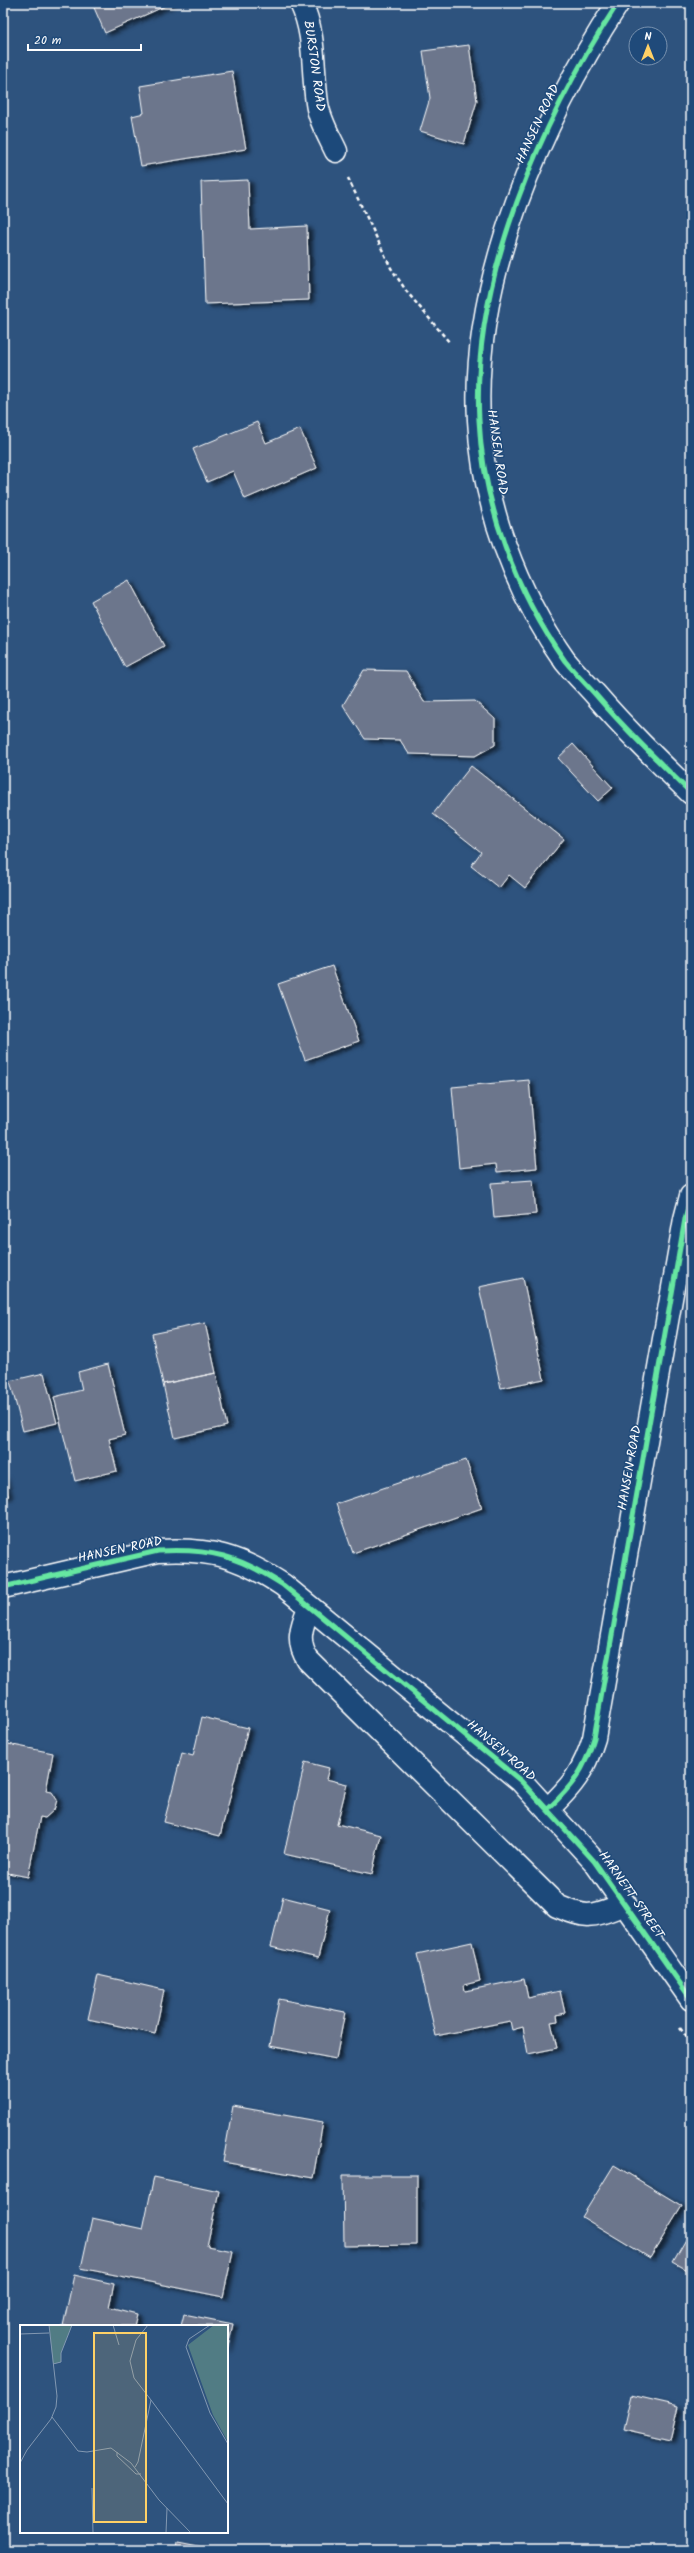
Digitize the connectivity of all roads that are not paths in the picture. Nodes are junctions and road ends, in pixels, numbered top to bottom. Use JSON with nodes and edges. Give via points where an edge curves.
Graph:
{"nodes":[{"id":1,"x":301,"y":3,"type":"edge"},
{"id":2,"x":618,"y":3,"type":"edge"},
{"id":3,"x":336,"y":151,"type":"road end"},
{"id":4,"x":691,"y":793,"type":"edge"},
{"id":5,"x":691,"y":1196,"type":"edge"},
{"id":6,"x":3,"y":1587,"type":"edge"},
{"id":7,"x":309,"y":1608,"type":"junction"},
{"id":8,"x":548,"y":1809,"type":"junction"},
{"id":9,"x":625,"y":1904,"type":"junction"},
{"id":10,"x":691,"y":1999,"type":"edge"}],
"edges":[{"from":1,"to":3,"type":"street","name":"BURSTON ROAD","via":[[312,36],[317,104]]},
{"from":2,"to":4,"type":"street","name":"HANSEN ROAD","via":[[589,47],[566,89],[526,178],[496,272],[486,321],[479,376],[479,421],[494,510],[508,553],[530,603],[566,661],[610,711]]},
{"from":5,"to":8,"type":"street","name":"HANSEN ROAD","via":[[684,1219],[594,1738],[588,1757],[573,1785]]},
{"from":6,"to":7,"type":"street","name":"HANSEN ROAD","via":[[158,1551],[184,1549],[231,1558],[255,1566],[283,1585]]},
{"from":7,"to":8,"type":"street","name":"HANSEN ROAD","via":[[491,1755]]},
{"from":7,"to":9,"type":"street","via":[[301,1627],[300,1639],[301,1650],[308,1660],[557,1906],[584,1916],[597,1915]]},
{"from":8,"to":9,"type":"street","name":"HARNETT STREET","via":[[594,1861]]},
{"from":9,"to":10,"type":"street","name":"HARNETT STREET"}]}
